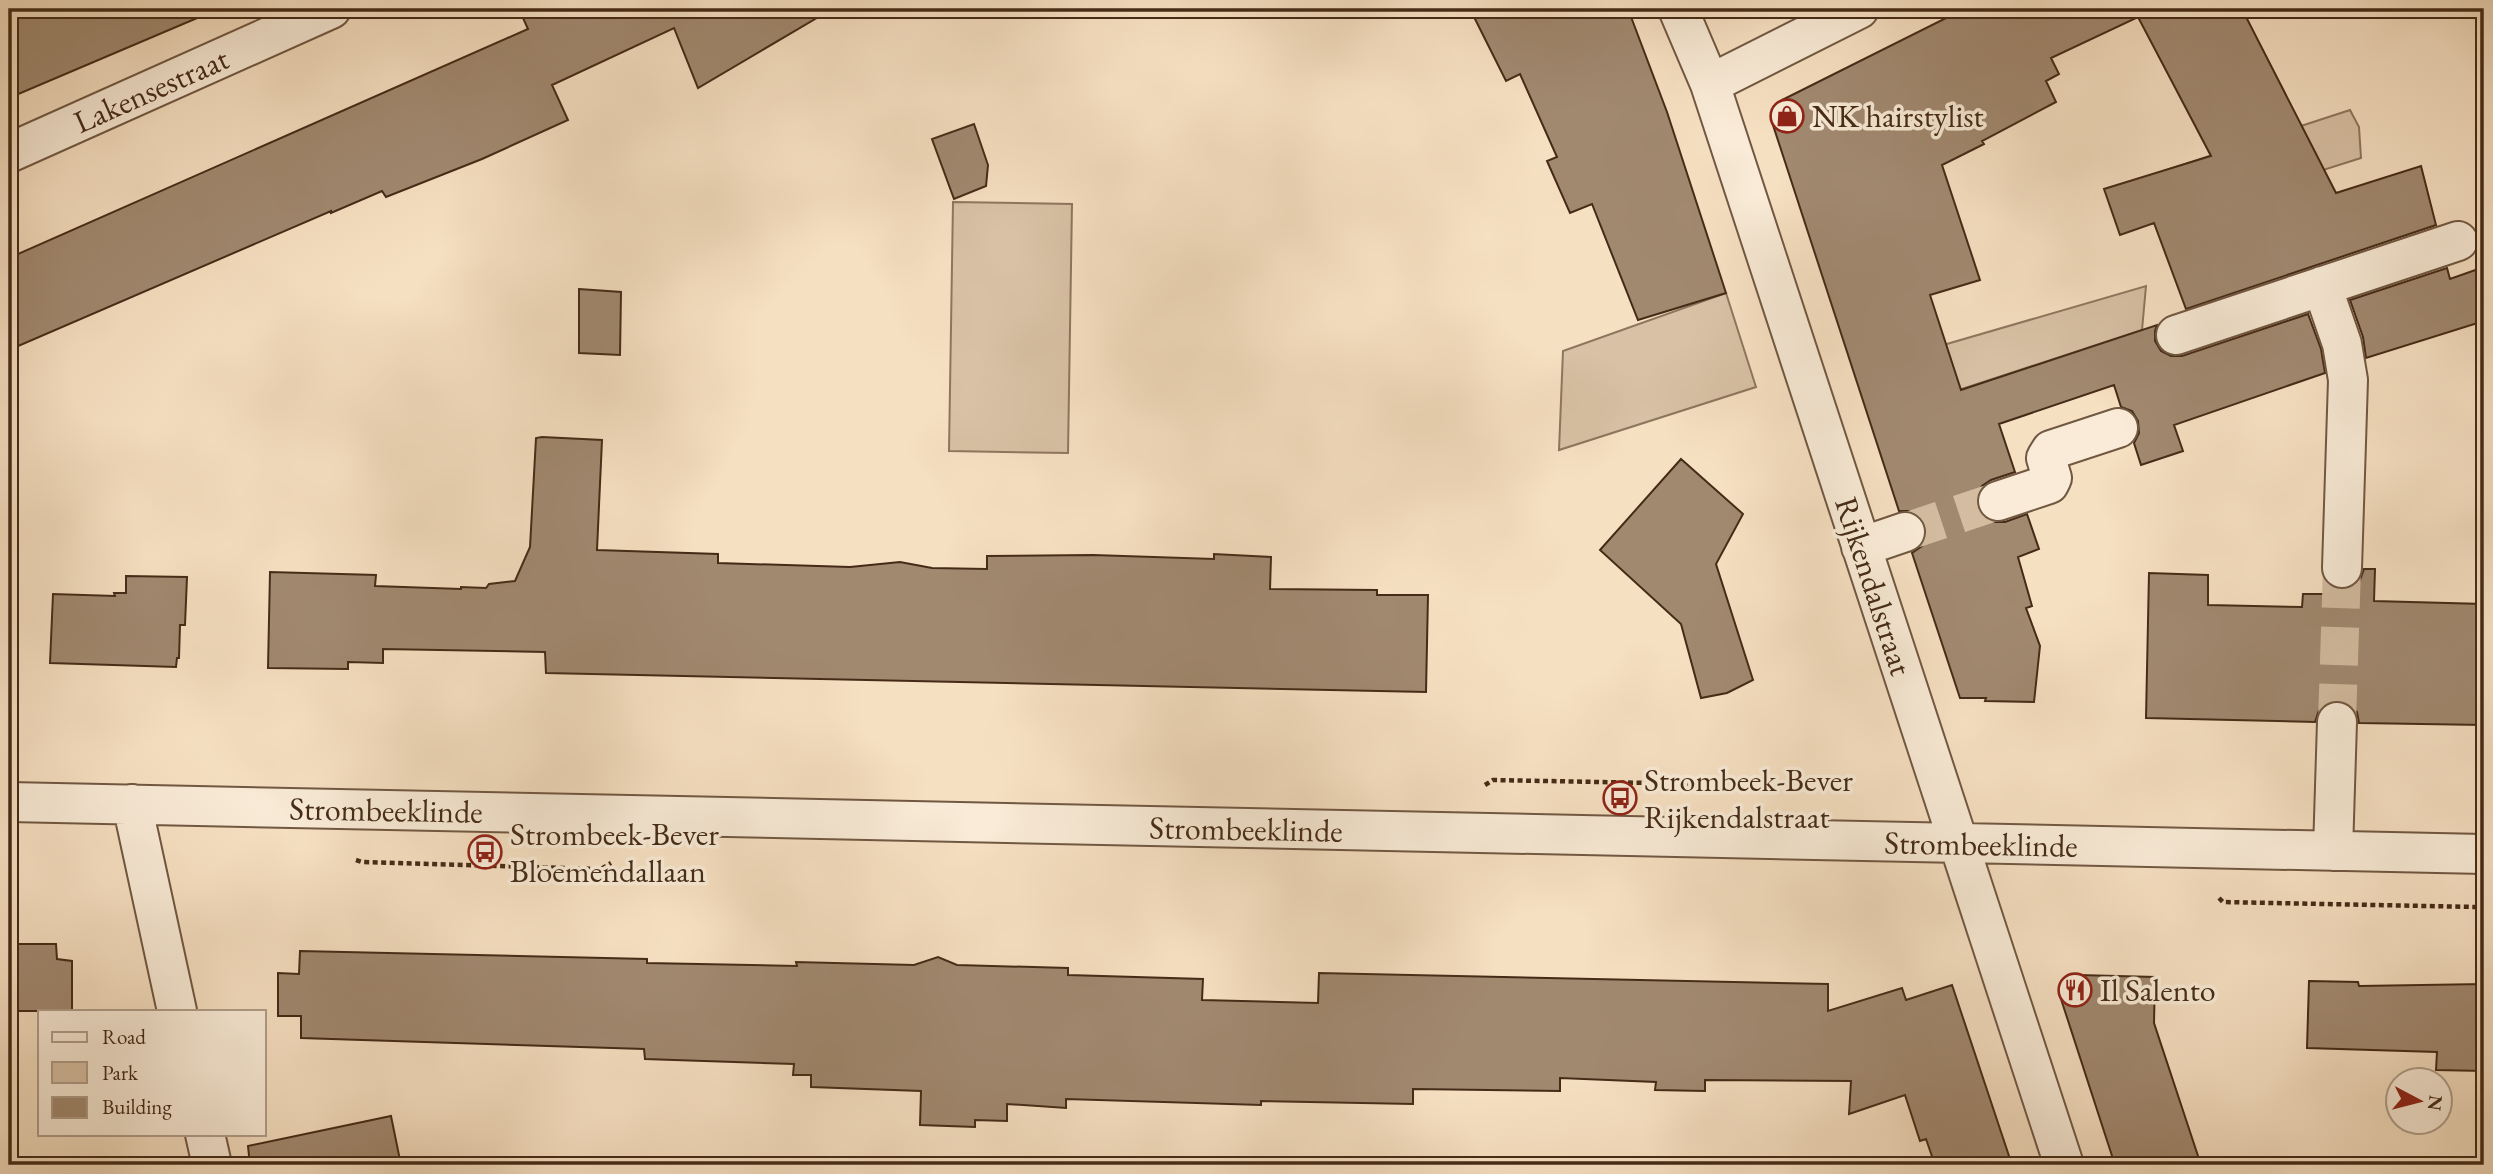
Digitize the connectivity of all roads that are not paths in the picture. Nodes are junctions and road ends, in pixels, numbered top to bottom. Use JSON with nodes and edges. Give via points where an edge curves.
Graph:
{"nodes":[{"id":1,"x":331,"y":9,"type":"edge"},
{"id":2,"x":1678,"y":9,"type":"edge"},
{"id":3,"x":1859,"y":9,"type":"edge"},
{"id":4,"x":1710,"y":84,"type":"junction"},
{"id":5,"x":9,"y":153,"type":"edge"},
{"id":6,"x":2458,"y":241,"type":"dead end"},
{"id":7,"x":2322,"y":286,"type":"junction"},
{"id":8,"x":2176,"y":335,"type":"dead end"},
{"id":9,"x":2118,"y":428,"type":"dead end"},
{"id":10,"x":1998,"y":501,"type":"tunnel mouth"},
{"id":11,"x":1905,"y":532,"type":"tunnel mouth"},
{"id":12,"x":1861,"y":547,"type":"junction"},
{"id":13,"x":2342,"y":568,"type":"tunnel mouth"},
{"id":14,"x":2337,"y":722,"type":"tunnel mouth"},
{"id":15,"x":9,"y":802,"type":"edge"},
{"id":16,"x":132,"y":804,"type":"junction"},
{"id":17,"x":1959,"y":844,"type":"junction"},
{"id":18,"x":2333,"y":851,"type":"junction"},
{"id":19,"x":2484,"y":854,"type":"edge"},
{"id":20,"x":177,"y":1010,"type":"edge"},
{"id":21,"x":205,"y":1136,"type":"edge"},
{"id":22,"x":212,"y":1165,"type":"edge"},
{"id":23,"x":2064,"y":1165,"type":"edge"}],
"edges":[{"from":1,"to":5,"type":"street","name":"Lakensestraat"},
{"from":2,"to":4,"type":"street","name":"Rijkendalstraat"},
{"from":3,"to":4,"type":"street"},
{"from":4,"to":12,"type":"street","name":"Rijkendalstraat"},
{"from":6,"to":7,"type":"street"},
{"from":7,"to":8,"type":"street"},
{"from":7,"to":13,"type":"street","via":[[2342,344],[2348,380]]},
{"from":9,"to":10,"type":"street","via":[[2050,450],[2046,458],[2052,478],[2049,484]]},
{"from":11,"to":12,"type":"street"},
{"from":12,"to":17,"type":"street","name":"Rijkendalstraat"},
{"from":14,"to":18,"type":"street"},
{"from":15,"to":16,"type":"street","name":"Strombeeklinde"},
{"from":16,"to":17,"type":"street","name":"Strombeeklinde"},
{"from":16,"to":20,"type":"street"},
{"from":17,"to":18,"type":"street","name":"Strombeeklinde"},
{"from":17,"to":23,"type":"street","name":"Rijkendalstraat"},
{"from":18,"to":19,"type":"street","name":"Strombeeklinde"},
{"from":21,"to":22,"type":"street"}]}
